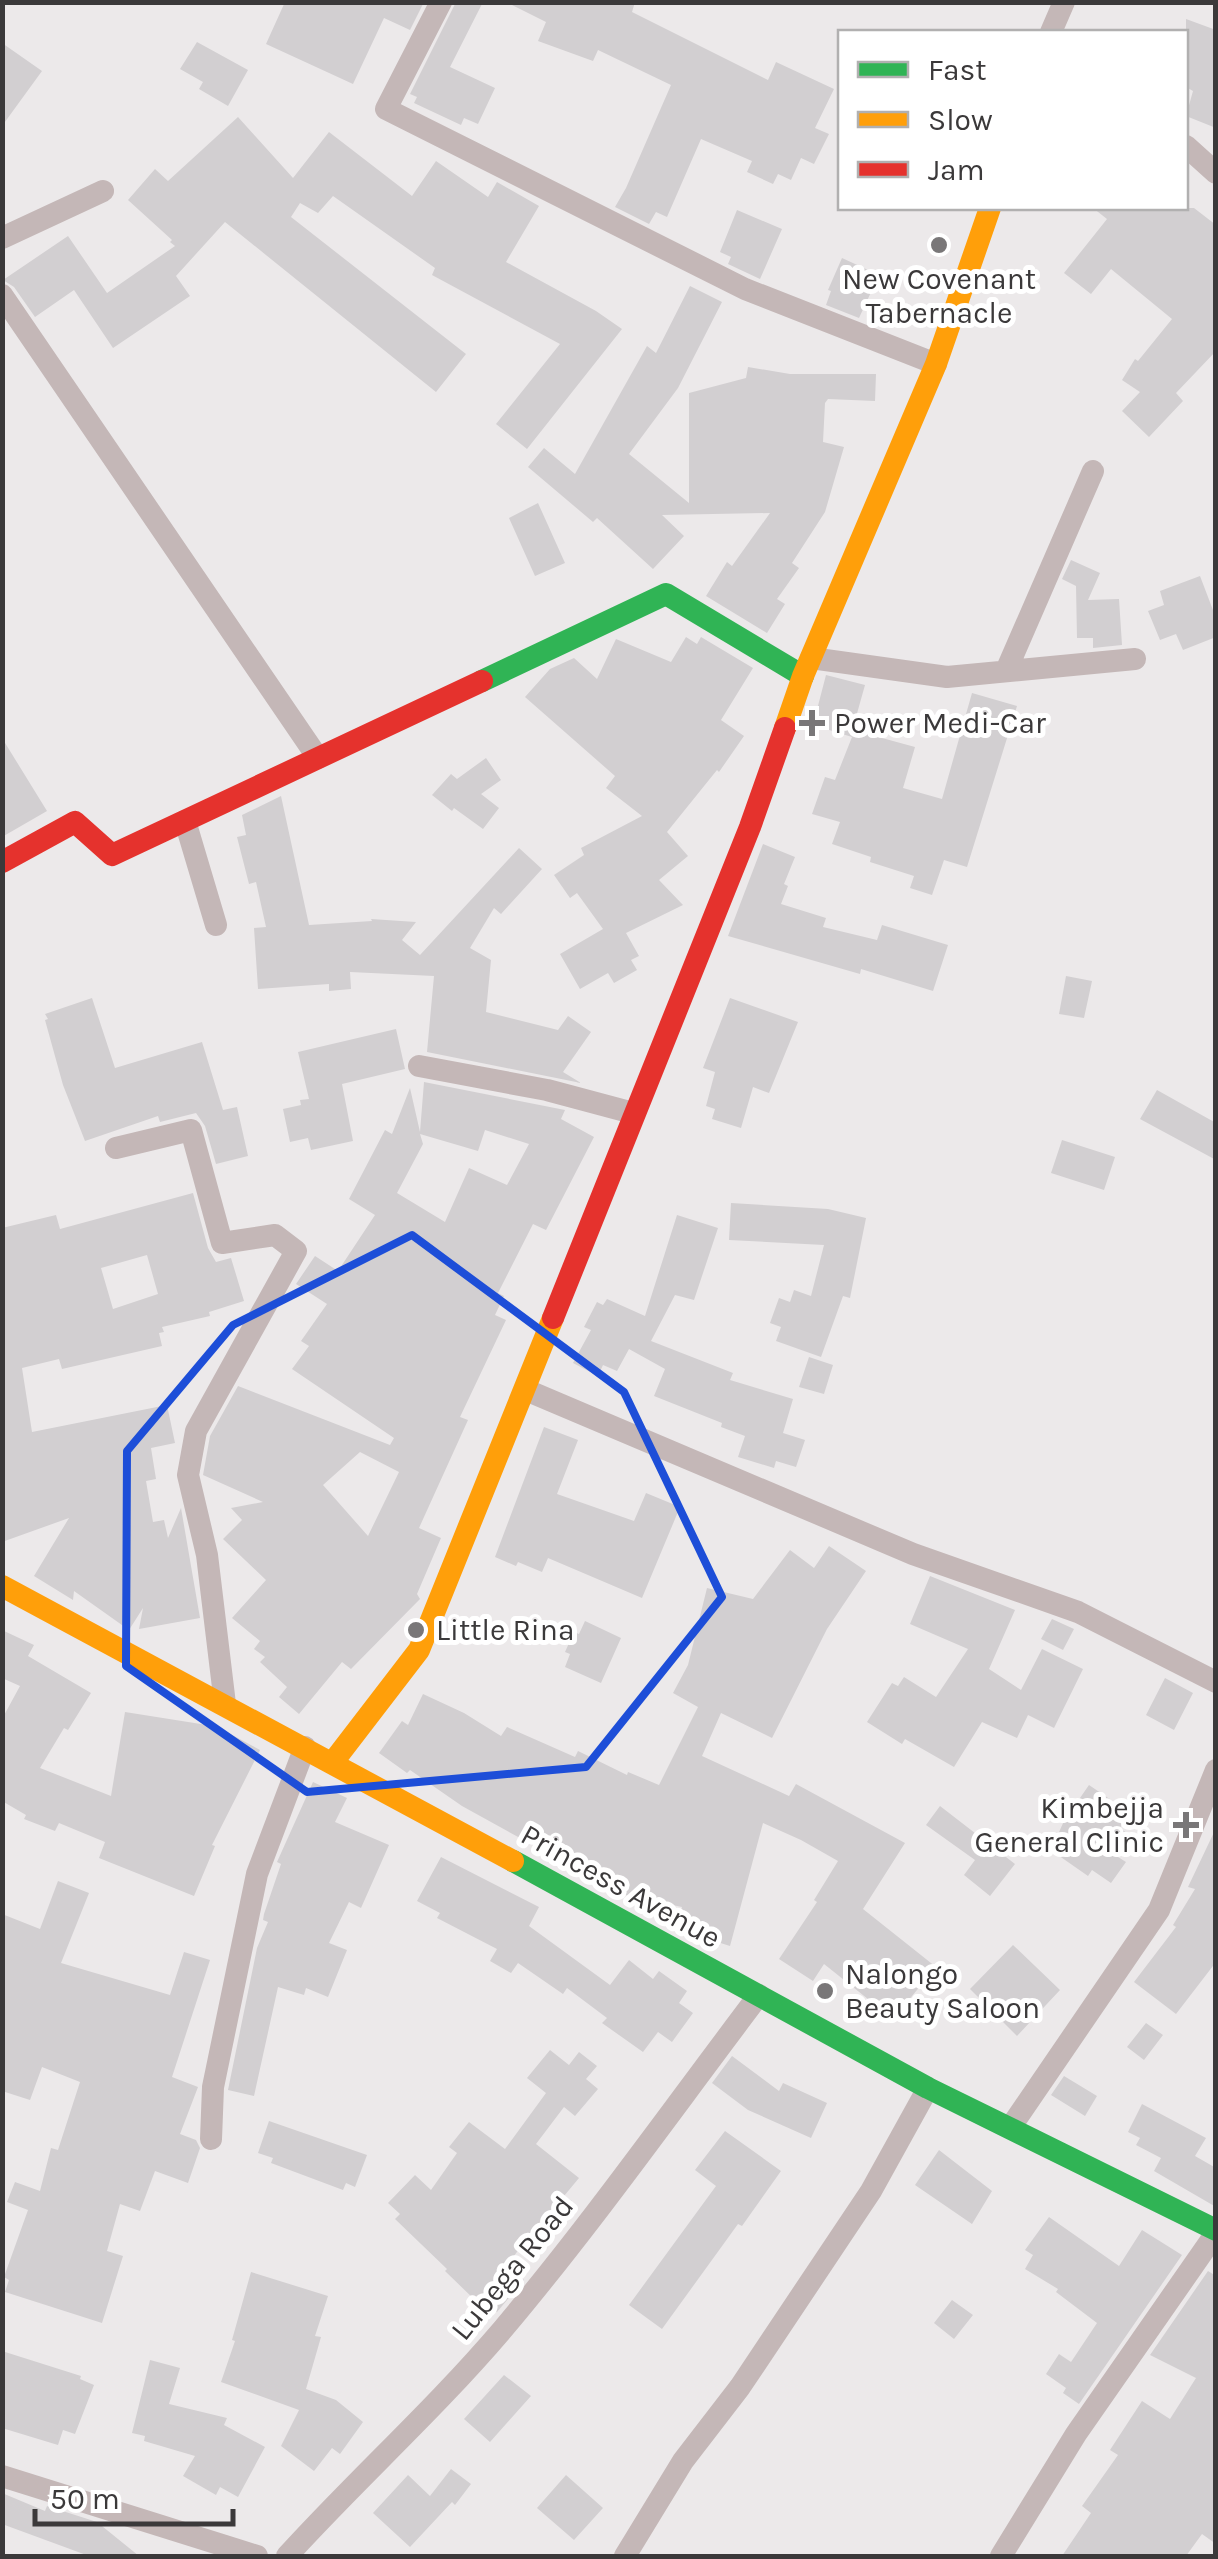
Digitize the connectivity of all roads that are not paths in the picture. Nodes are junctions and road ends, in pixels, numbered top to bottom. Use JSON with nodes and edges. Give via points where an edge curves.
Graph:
{"nodes":[{"id":1,"x":441,"y":2,"type":"edge"},
{"id":2,"x":1064,"y":2,"type":"edge"},
{"id":3,"x":1053,"y":30,"type":"edge"},
{"id":4,"x":1188,"y":148,"type":"edge"},
{"id":5,"x":1216,"y":173,"type":"edge"},
{"id":6,"x":103,"y":191,"type":"dead end"},
{"id":7,"x":989,"y":210,"type":"edge"},
{"id":8,"x":2,"y":238,"type":"edge"},
{"id":9,"x":2,"y":295,"type":"edge"},
{"id":10,"x":936,"y":364,"type":"junction"},
{"id":11,"x":1094,"y":471,"type":"dead end"},
{"id":12,"x":1135,"y":658,"type":"dead end"},
{"id":13,"x":807,"y":667,"type":"junction"},
{"id":14,"x":1006,"y":671,"type":"junction"},
{"id":15,"x":318,"y":758,"type":"junction"},
{"id":16,"x":185,"y":821,"type":"junction"},
{"id":17,"x":2,"y":862,"type":"edge"},
{"id":18,"x":216,"y":925,"type":"dead end"},
{"id":19,"x":418,"y":1066,"type":"dead end"},
{"id":20,"x":633,"y":1113,"type":"junction"},
{"id":21,"x":116,"y":1148,"type":"dead end"},
{"id":22,"x":526,"y":1390,"type":"junction"},
{"id":23,"x":2,"y":1586,"type":"edge"},
{"id":24,"x":1216,"y":1682,"type":"edge"},
{"id":25,"x":224,"y":1704,"type":"junction"},
{"id":26,"x":305,"y":1747,"type":"junction"},
{"id":27,"x":332,"y":1762,"type":"junction"},
{"id":28,"x":1216,"y":1770,"type":"edge"},
{"id":29,"x":759,"y":1996,"type":"junction"},
{"id":30,"x":928,"y":2088,"type":"junction"},
{"id":31,"x":1010,"y":2128,"type":"junction"},
{"id":32,"x":211,"y":2139,"type":"dead end"},
{"id":33,"x":1216,"y":2231,"type":"edge"},
{"id":34,"x":2,"y":2476,"type":"edge"},
{"id":35,"x":257,"y":2556,"type":"edge"},
{"id":36,"x":287,"y":2556,"type":"edge"},
{"id":37,"x":625,"y":2556,"type":"edge"},
{"id":38,"x":1001,"y":2556,"type":"edge"}],
"edges":[{"from":1,"to":10,"type":"street","via":[[386,109],[745,288]]},
{"from":2,"to":3,"type":"street"},
{"from":4,"to":5,"type":"street"},
{"from":6,"to":8,"type":"street"},
{"from":7,"to":10,"type":"street"},
{"from":9,"to":15,"type":"street"},
{"from":10,"to":13,"type":"street"},
{"from":11,"to":14,"type":"street"},
{"from":12,"to":14,"type":"street"},
{"from":13,"to":14,"type":"street","via":[[947,677]]},
{"from":13,"to":15,"type":"street","via":[[666,594]]},
{"from":13,"to":20,"type":"street","via":[[750,828]]},
{"from":15,"to":16,"type":"street"},
{"from":16,"to":17,"type":"street","via":[[112,856],[75,822]]},
{"from":16,"to":18,"type":"street"},
{"from":19,"to":20,"type":"street"},
{"from":20,"to":22,"type":"street"},
{"from":21,"to":25,"type":"street","via":[[191,1130],[222,1243],[275,1235],[296,1250],[196,1431],[188,1475],[206,1555]]},
{"from":22,"to":24,"type":"street","via":[[913,1554],[1078,1612]]},
{"from":22,"to":27,"type":"street","via":[[419,1650]]},
{"from":23,"to":25,"type":"street","name":"Princess Avenue"},
{"from":25,"to":26,"type":"street","name":"Princess Avenue"},
{"from":26,"to":27,"type":"street","name":"Princess Avenue"},
{"from":26,"to":32,"type":"street","via":[[257,1874],[214,2088]]},
{"from":27,"to":29,"type":"street","name":"Princess Avenue"},
{"from":28,"to":31,"type":"street","via":[[1159,1910]]},
{"from":29,"to":30,"type":"street","name":"Princess Avenue"},
{"from":29,"to":36,"type":"street","name":"Lubega Road","via":[[503,2329]]},
{"from":30,"to":31,"type":"street","name":"Princess Avenue"},
{"from":30,"to":37,"type":"street","via":[[871,2191],[740,2388],[683,2460]]},
{"from":31,"to":33,"type":"street","name":"Princess Avenue"},
{"from":33,"to":38,"type":"street"},
{"from":34,"to":35,"type":"street"}]}
